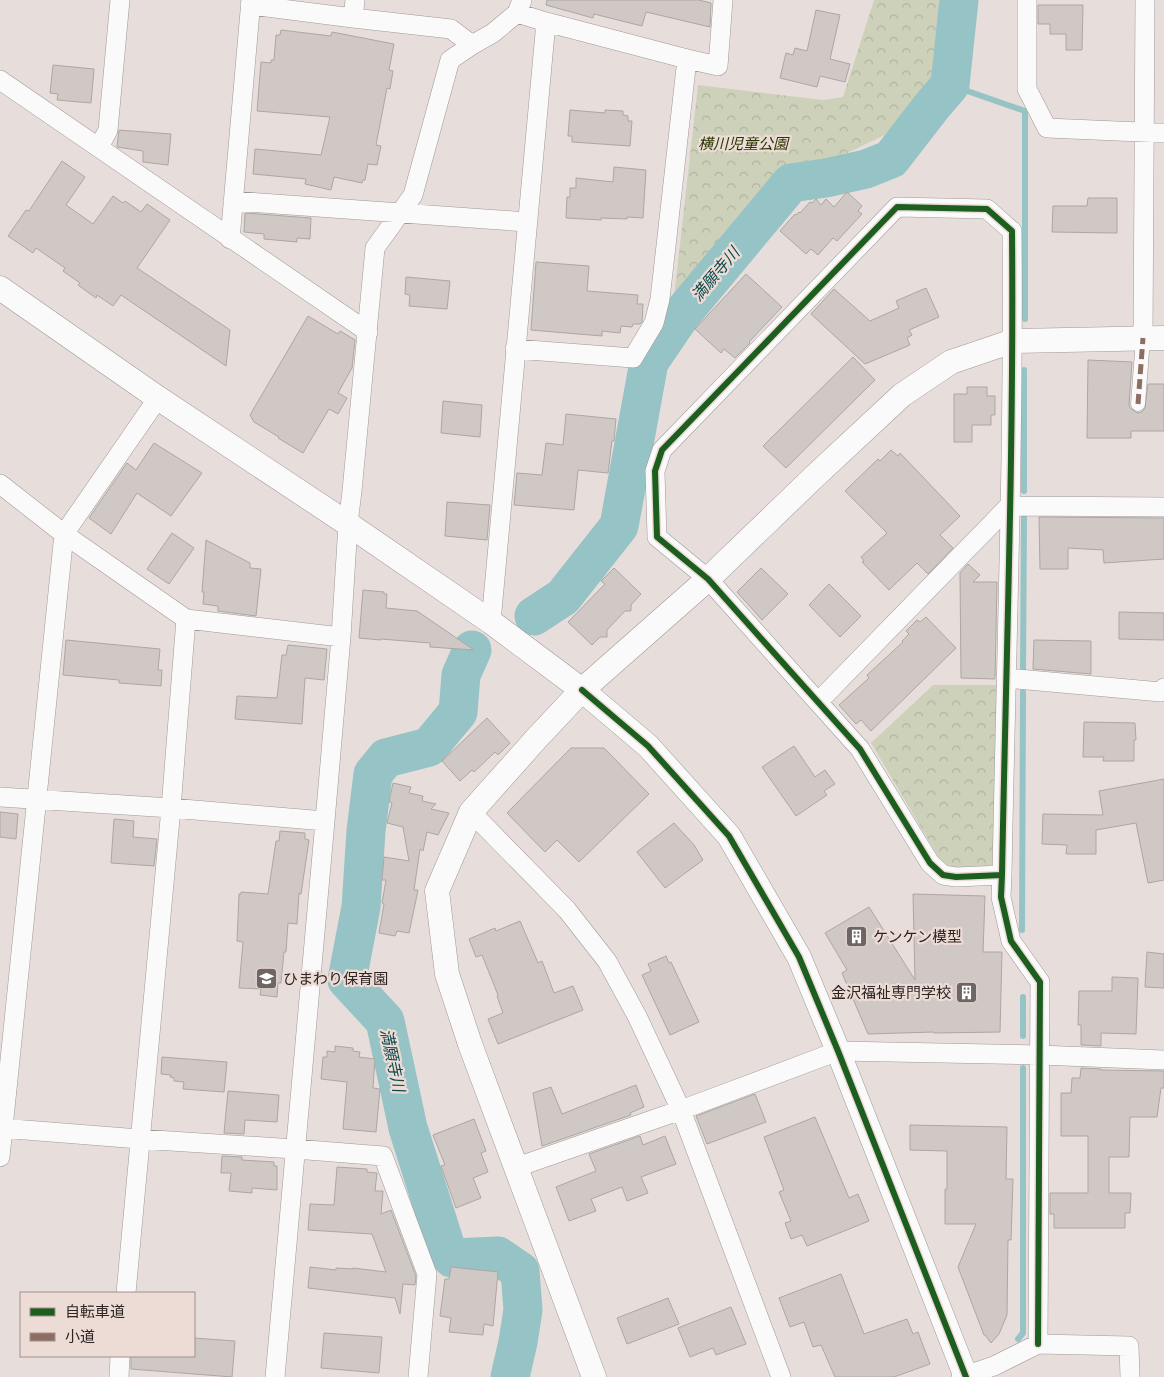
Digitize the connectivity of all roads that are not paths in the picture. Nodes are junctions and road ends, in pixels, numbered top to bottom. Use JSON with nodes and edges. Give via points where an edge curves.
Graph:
{"nodes":[{"id":1,"x":120,"y":0,"type":"edge"},
{"id":2,"x":723,"y":0,"type":"edge"},
{"id":3,"x":1027,"y":0,"type":"edge"},
{"id":4,"x":1145,"y":0,"type":"edge"},
{"id":5,"x":251,"y":2,"type":"edge"},
{"id":6,"x":520,"y":7,"type":"edge"},
{"id":7,"x":354,"y":9,"type":"edge"},
{"id":8,"x":546,"y":22,"type":"junction"},
{"id":9,"x":472,"y":45,"type":"junction"},
{"id":10,"x":687,"y":59,"type":"junction"},
{"id":11,"x":0,"y":80,"type":"edge"},
{"id":12,"x":1144,"y":133,"type":"junction"},
{"id":13,"x":1164,"y":133,"type":"edge"},
{"id":14,"x":98,"y":147,"type":"junction"},
{"id":15,"x":233,"y":201,"type":"junction"},
{"id":16,"x":400,"y":213,"type":"junction"},
{"id":17,"x":528,"y":222,"type":"junction"},
{"id":18,"x":230,"y":239,"type":"junction"},
{"id":19,"x":0,"y":288,"type":"edge"},
{"id":20,"x":368,"y":332,"type":"junction"},
{"id":21,"x":1153,"y":338,"type":"edge"},
{"id":22,"x":1013,"y":341,"type":"junction"},
{"id":23,"x":515,"y":349,"type":"junction"},
{"id":24,"x":158,"y":398,"type":"junction"},
{"id":25,"x":1138,"y":404,"type":"dead end"},
{"id":26,"x":0,"y":484,"type":"edge"},
{"id":27,"x":1009,"y":506,"type":"junction"},
{"id":28,"x":1164,"y":507,"type":"edge"},
{"id":29,"x":348,"y":524,"type":"junction"},
{"id":30,"x":64,"y":534,"type":"junction"},
{"id":31,"x":708,"y":579,"type":"junction"},
{"id":32,"x":186,"y":619,"type":"junction"},
{"id":33,"x":491,"y":622,"type":"junction"},
{"id":34,"x":341,"y":636,"type":"junction"},
{"id":35,"x":1006,"y":678,"type":"junction"},
{"id":36,"x":582,"y":690,"type":"junction"},
{"id":37,"x":1163,"y":695,"type":"edge"},
{"id":38,"x":818,"y":702,"type":"junction"},
{"id":39,"x":0,"y":798,"type":"edge"},
{"id":40,"x":37,"y":800,"type":"junction"},
{"id":41,"x":171,"y":808,"type":"junction"},
{"id":42,"x":472,"y":812,"type":"junction"},
{"id":43,"x":325,"y":821,"type":"junction"},
{"id":44,"x":1002,"y":875,"type":"junction"},
{"id":45,"x":838,"y":1051,"type":"junction"},
{"id":46,"x":1039,"y":1054,"type":"junction"},
{"id":47,"x":1164,"y":1060,"type":"edge"},
{"id":48,"x":681,"y":1110,"type":"junction"},
{"id":49,"x":1,"y":1128,"type":"edge"},
{"id":50,"x":139,"y":1139,"type":"junction"},
{"id":51,"x":295,"y":1149,"type":"junction"},
{"id":52,"x":0,"y":1157,"type":"edge"},
{"id":53,"x":517,"y":1167,"type":"junction"},
{"id":54,"x":126,"y":1292,"type":"edge"},
{"id":55,"x":1038,"y":1344,"type":"junction"},
{"id":56,"x":120,"y":1357,"type":"edge"},
{"id":57,"x":964,"y":1376,"type":"edge"},
{"id":58,"x":119,"y":1377,"type":"edge"},
{"id":59,"x":275,"y":1377,"type":"edge"},
{"id":60,"x":418,"y":1377,"type":"edge"},
{"id":61,"x":594,"y":1377,"type":"edge"},
{"id":62,"x":781,"y":1377,"type":"edge"},
{"id":63,"x":1130,"y":1377,"type":"edge"}],
"edges":[{"from":1,"to":14,"type":"street","via":[[108,130]]},
{"from":2,"to":10,"type":"street","via":[[718,66]]},
{"from":3,"to":12,"type":"street","via":[[1027,89],[1048,128]]},
{"from":4,"to":12,"type":"street"},
{"from":5,"to":7,"type":"street"},
{"from":5,"to":15,"type":"street"},
{"from":6,"to":8,"type":"street"},
{"from":6,"to":9,"type":"street","via":[[493,33]]},
{"from":7,"to":9,"type":"street","via":[[452,29]]},
{"from":8,"to":10,"type":"street"},
{"from":8,"to":17,"type":"street"},
{"from":9,"to":16,"type":"street","via":[[450,60],[413,195]]},
{"from":10,"to":23,"type":"street","via":[[660,299],[654,323],[633,358]]},
{"from":11,"to":14,"type":"street"},
{"from":12,"to":13,"type":"street"},
{"from":12,"to":21,"type":"street"},
{"from":14,"to":18,"type":"street"},
{"from":15,"to":16,"type":"street"},
{"from":15,"to":18,"type":"street"},
{"from":16,"to":17,"type":"street"},
{"from":16,"to":20,"type":"street","via":[[375,248]]},
{"from":17,"to":23,"type":"street"},
{"from":18,"to":20,"type":"street"},
{"from":19,"to":24,"type":"street"},
{"from":20,"to":29,"type":"street"},
{"from":21,"to":22,"type":"street"},
{"from":21,"to":25,"type":"street"},
{"from":22,"to":27,"type":"street"},
{"from":22,"to":31,"type":"street","via":[[951,362],[902,395]]},
{"from":22,"to":31,"type":"street","via":[[1012,231],[987,209],[897,207],[662,450],[655,471],[657,537]]},
{"from":23,"to":33,"type":"street"},
{"from":24,"to":29,"type":"street"},
{"from":24,"to":30,"type":"street"},
{"from":26,"to":30,"type":"street"},
{"from":27,"to":28,"type":"street"},
{"from":27,"to":35,"type":"street"},
{"from":27,"to":38,"type":"street"},
{"from":29,"to":33,"type":"street"},
{"from":29,"to":34,"type":"street"},
{"from":30,"to":32,"type":"street"},
{"from":30,"to":40,"type":"street"},
{"from":31,"to":36,"type":"street"},
{"from":31,"to":38,"type":"street"},
{"from":32,"to":34,"type":"street"},
{"from":32,"to":41,"type":"street"},
{"from":33,"to":36,"type":"street"},
{"from":34,"to":43,"type":"street"},
{"from":35,"to":37,"type":"street"},
{"from":35,"to":44,"type":"street"},
{"from":36,"to":42,"type":"street"},
{"from":36,"to":45,"type":"street","via":[[648,746],[729,836],[799,957]]},
{"from":38,"to":44,"type":"street","via":[[860,749],[930,863],[943,875]]},
{"from":39,"to":40,"type":"street"},
{"from":40,"to":41,"type":"street"},
{"from":40,"to":49,"type":"street"},
{"from":41,"to":43,"type":"street"},
{"from":41,"to":50,"type":"street"},
{"from":42,"to":48,"type":"street","via":[[567,910],[607,961]]},
{"from":42,"to":53,"type":"street","via":[[437,891],[447,974]]},
{"from":43,"to":51,"type":"street"},
{"from":44,"to":46,"type":"street","via":[[1001,898],[1011,941],[1040,982]]},
{"from":45,"to":46,"type":"street"},
{"from":45,"to":48,"type":"street"},
{"from":45,"to":57,"type":"street"},
{"from":46,"to":47,"type":"street"},
{"from":46,"to":55,"type":"street"},
{"from":48,"to":53,"type":"street"},
{"from":48,"to":62,"type":"street"},
{"from":49,"to":50,"type":"street"},
{"from":49,"to":52,"type":"street"},
{"from":50,"to":51,"type":"street"},
{"from":50,"to":54,"type":"street"},
{"from":51,"to":59,"type":"street"},
{"from":51,"to":60,"type":"street","via":[[383,1156],[427,1274]]},
{"from":53,"to":61,"type":"street"},
{"from":55,"to":57,"type":"street","via":[[994,1366]]},
{"from":55,"to":63,"type":"street","via":[[1129,1346]]},
{"from":56,"to":58,"type":"street"}]}
